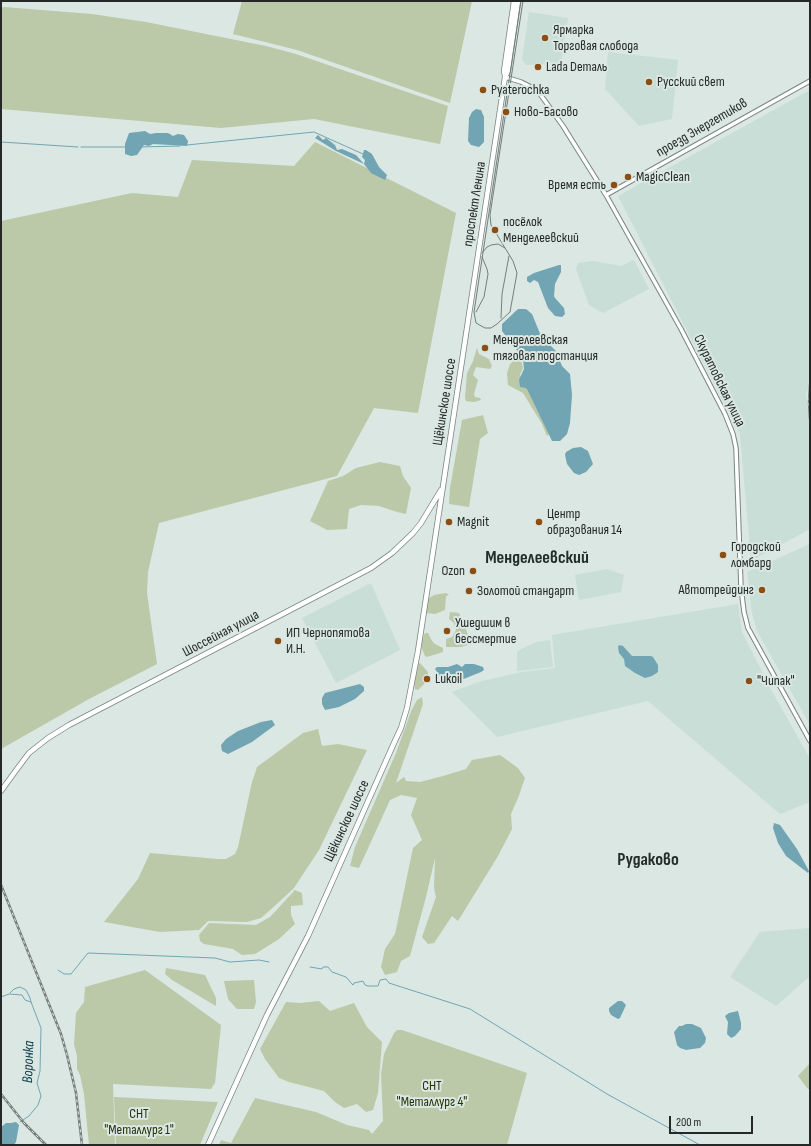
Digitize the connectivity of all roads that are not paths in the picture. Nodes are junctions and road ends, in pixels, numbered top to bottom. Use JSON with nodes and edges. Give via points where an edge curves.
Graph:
{"nodes":[{"id":1,"x":514,"y":1,"type":"edge"},
{"id":2,"x":518,"y":1,"type":"edge"},
{"id":3,"x":515,"y":8,"type":"junction"},
{"id":4,"x":505,"y":77,"type":"junction"},
{"id":5,"x":810,"y":81,"type":"edge"},
{"id":6,"x":606,"y":195,"type":"junction"},
{"id":7,"x":466,"y":334,"type":"joint"},
{"id":8,"x":443,"y":487,"type":"junction"},
{"id":9,"x":810,"y":740,"type":"edge"},
{"id":10,"x":1,"y":791,"type":"edge"},
{"id":11,"x":208,"y":1145,"type":"edge"}],
"edges":[{"from":1,"to":3,"type":"main road","name":"проспект Ленина"},
{"from":2,"to":3,"type":"main road","name":"проспект Ленина"},
{"from":3,"to":4,"type":"main road","name":"проспект Ленина"},
{"from":4,"to":6,"type":"street","name":"Скуратовская улица","via":[[528,85],[540,94]]},
{"from":4,"to":7,"type":"main road","name":"проспект Ленина"},
{"from":5,"to":6,"type":"street","name":"проезд Энергетиков"},
{"from":6,"to":9,"type":"street","name":"Скуратовская улица","via":[[681,329],[733,434],[739,492],[742,592],[748,628]]},
{"from":7,"to":8,"type":"main road","name":"Щёкинское шоссе"},
{"from":8,"to":10,"type":"main road","name":"Шоссейная улица","via":[[414,533],[404,544],[377,564],[48,738],[23,760]]},
{"from":8,"to":11,"type":"main road","name":"Щёкинское шоссе","via":[[413,681],[401,728],[308,936],[267,1015]]}]}
